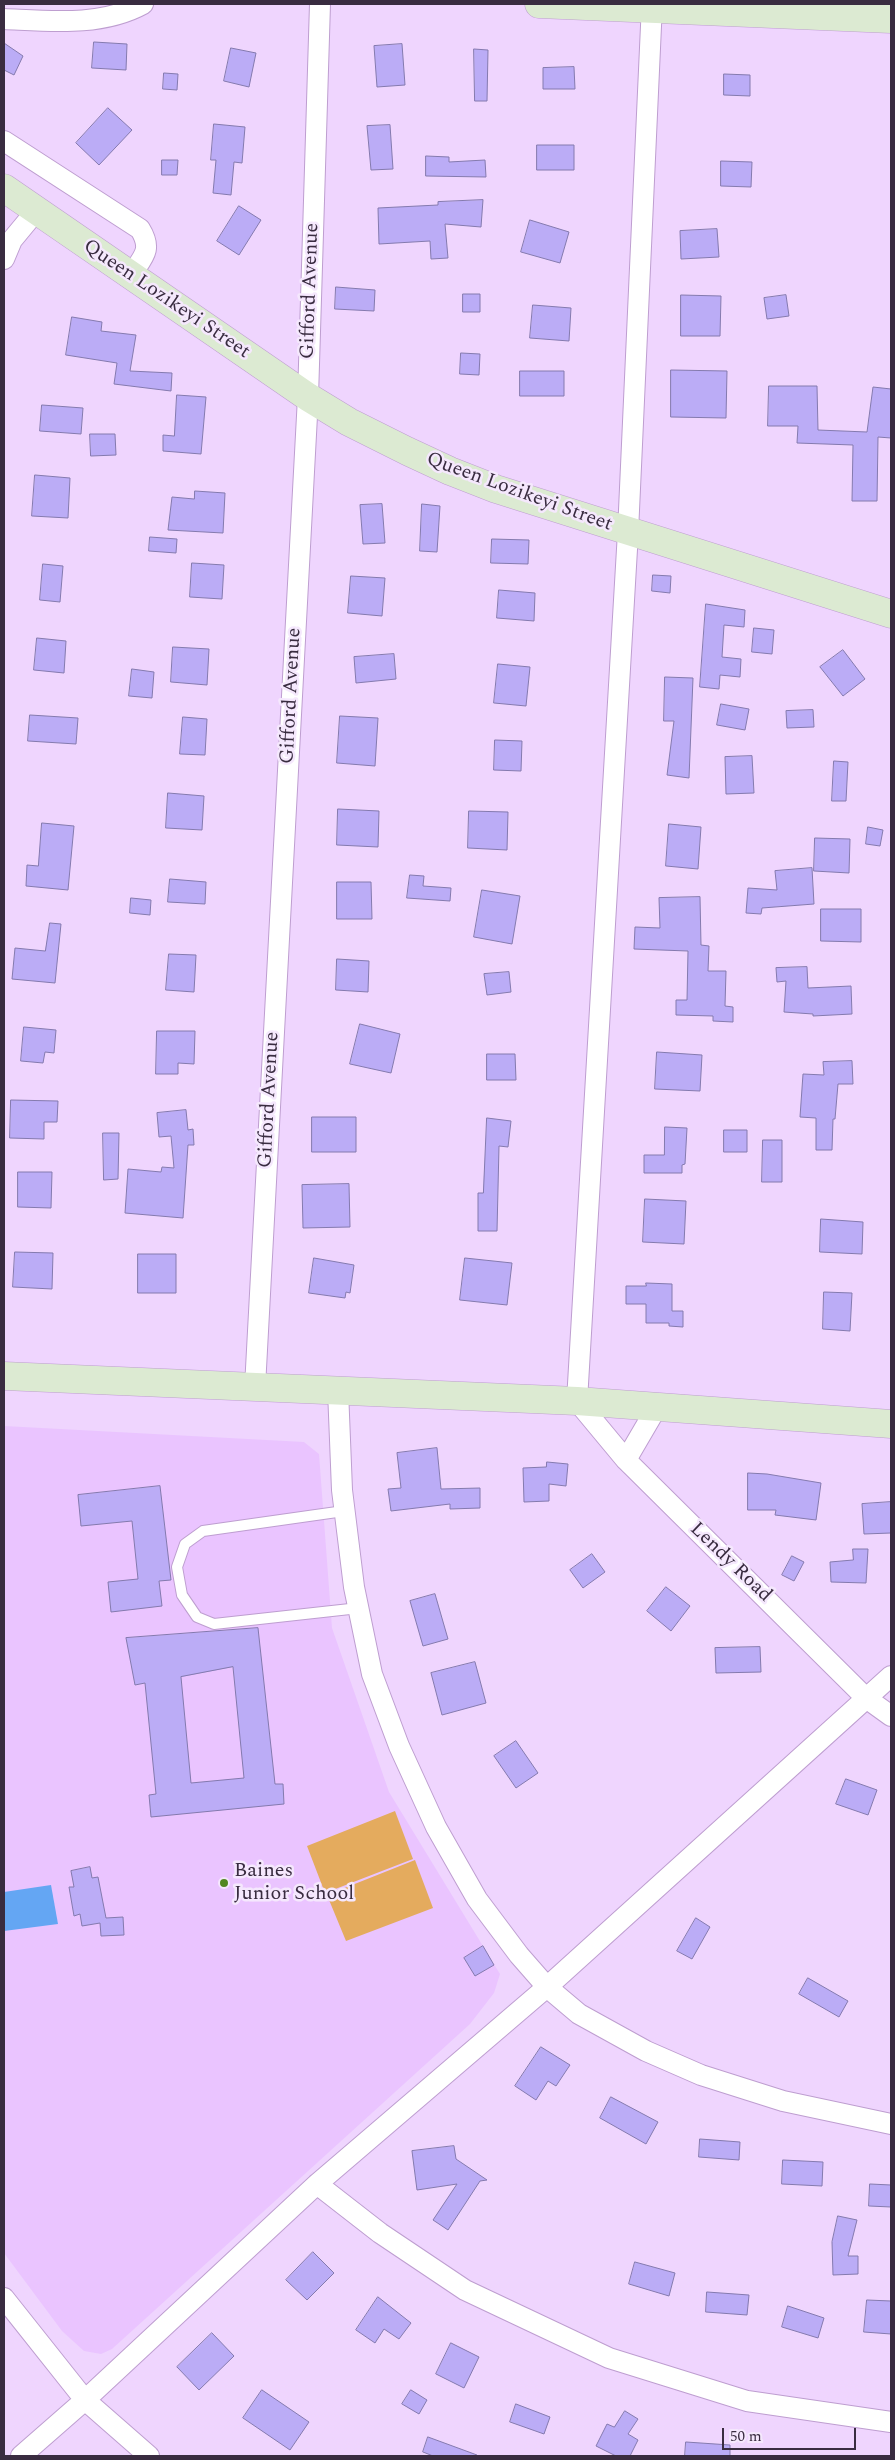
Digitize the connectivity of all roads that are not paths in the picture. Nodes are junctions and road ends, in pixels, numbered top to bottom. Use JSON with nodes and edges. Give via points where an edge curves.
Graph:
{"nodes":[{"id":1,"x":143,"y":4,"type":"edge"},
{"id":2,"x":320,"y":4,"type":"edge"},
{"id":3,"x":539,"y":4,"type":"edge"},
{"id":4,"x":652,"y":6,"type":"edge"},
{"id":5,"x":4,"y":19,"type":"edge"},
{"id":6,"x":891,"y":19,"type":"edge"},
{"id":7,"x":4,"y":141,"type":"edge"},
{"id":8,"x":4,"y":188,"type":"edge"},
{"id":9,"x":36,"y":211,"type":"junction"},
{"id":10,"x":8,"y":238,"type":"edge"},
{"id":11,"x":4,"y":259,"type":"edge"},
{"id":12,"x":131,"y":275,"type":"junction"},
{"id":13,"x":308,"y":397,"type":"junction"},
{"id":14,"x":628,"y":532,"type":"junction"},
{"id":15,"x":891,"y":614,"type":"edge"},
{"id":16,"x":4,"y":1376,"type":"edge"},
{"id":17,"x":255,"y":1387,"type":"junction"},
{"id":18,"x":338,"y":1390,"type":"junction"},
{"id":19,"x":577,"y":1401,"type":"junction"},
{"id":20,"x":657,"y":1407,"type":"junction"},
{"id":21,"x":891,"y":1424,"type":"edge"},
{"id":22,"x":626,"y":1460,"type":"junction"},
{"id":23,"x":344,"y":1511,"type":"junction"},
{"id":24,"x":358,"y":1608,"type":"junction"},
{"id":25,"x":891,"y":1676,"type":"edge"},
{"id":26,"x":866,"y":1698,"type":"junction"},
{"id":27,"x":891,"y":1716,"type":"edge"},
{"id":28,"x":547,"y":1987,"type":"junction"},
{"id":29,"x":891,"y":2124,"type":"edge"},
{"id":30,"x":318,"y":2184,"type":"junction"},
{"id":31,"x":4,"y":2298,"type":"edge"},
{"id":32,"x":86,"y":2400,"type":"junction"},
{"id":33,"x":891,"y":2422,"type":"edge"},
{"id":34,"x":21,"y":2456,"type":"edge"},
{"id":35,"x":149,"y":2456,"type":"edge"}],
"edges":[{"from":1,"to":5,"type":"street","via":[[121,14],[73,21]]},
{"from":2,"to":13,"type":"street","name":"Gifford Avenue"},
{"from":3,"to":4,"type":"street"},
{"from":4,"to":6,"type":"street"},
{"from":4,"to":14,"type":"street"},
{"from":7,"to":12,"type":"street","via":[[140,229],[147,251]]},
{"from":8,"to":9,"type":"street","name":"Queen Lozikeyi Street"},
{"from":9,"to":10,"type":"street"},
{"from":9,"to":12,"type":"street","name":"Queen Lozikeyi Street"},
{"from":10,"to":11,"type":"street"},
{"from":12,"to":13,"type":"street","name":"Queen Lozikeyi Street"},
{"from":13,"to":14,"type":"street","name":"Queen Lozikeyi Street","via":[[349,422],[450,471]]},
{"from":13,"to":17,"type":"street","name":"Gifford Avenue"},
{"from":14,"to":15,"type":"street","name":"Queen Lozikeyi Street"},
{"from":14,"to":19,"type":"street"},
{"from":16,"to":17,"type":"street"},
{"from":17,"to":18,"type":"street"},
{"from":18,"to":19,"type":"street"},
{"from":18,"to":23,"type":"street"},
{"from":19,"to":20,"type":"street"},
{"from":19,"to":22,"type":"street","name":"Lendy Road"},
{"from":20,"to":21,"type":"street"},
{"from":20,"to":22,"type":"street"},
{"from":22,"to":26,"type":"street","name":"Lendy Road"},
{"from":23,"to":24,"type":"street"},
{"from":23,"to":24,"type":"lane","via":[[203,1531],[185,1544],[177,1567],[182,1595],[197,1617],[214,1624]]},
{"from":24,"to":28,"type":"street","via":[[372,1674],[399,1746],[436,1827],[477,1899]]},
{"from":25,"to":26,"type":"street"},
{"from":26,"to":27,"type":"street","name":"Lendy Road"},
{"from":26,"to":28,"type":"street"},
{"from":28,"to":29,"type":"street","via":[[579,2014],[646,2051],[701,2075],[783,2101]]},
{"from":28,"to":30,"type":"street"},
{"from":30,"to":32,"type":"street"},
{"from":30,"to":33,"type":"street","via":[[380,2233],[465,2290],[609,2358],[748,2401]]},
{"from":31,"to":32,"type":"street"},
{"from":32,"to":34,"type":"street"},
{"from":32,"to":35,"type":"street"}]}
